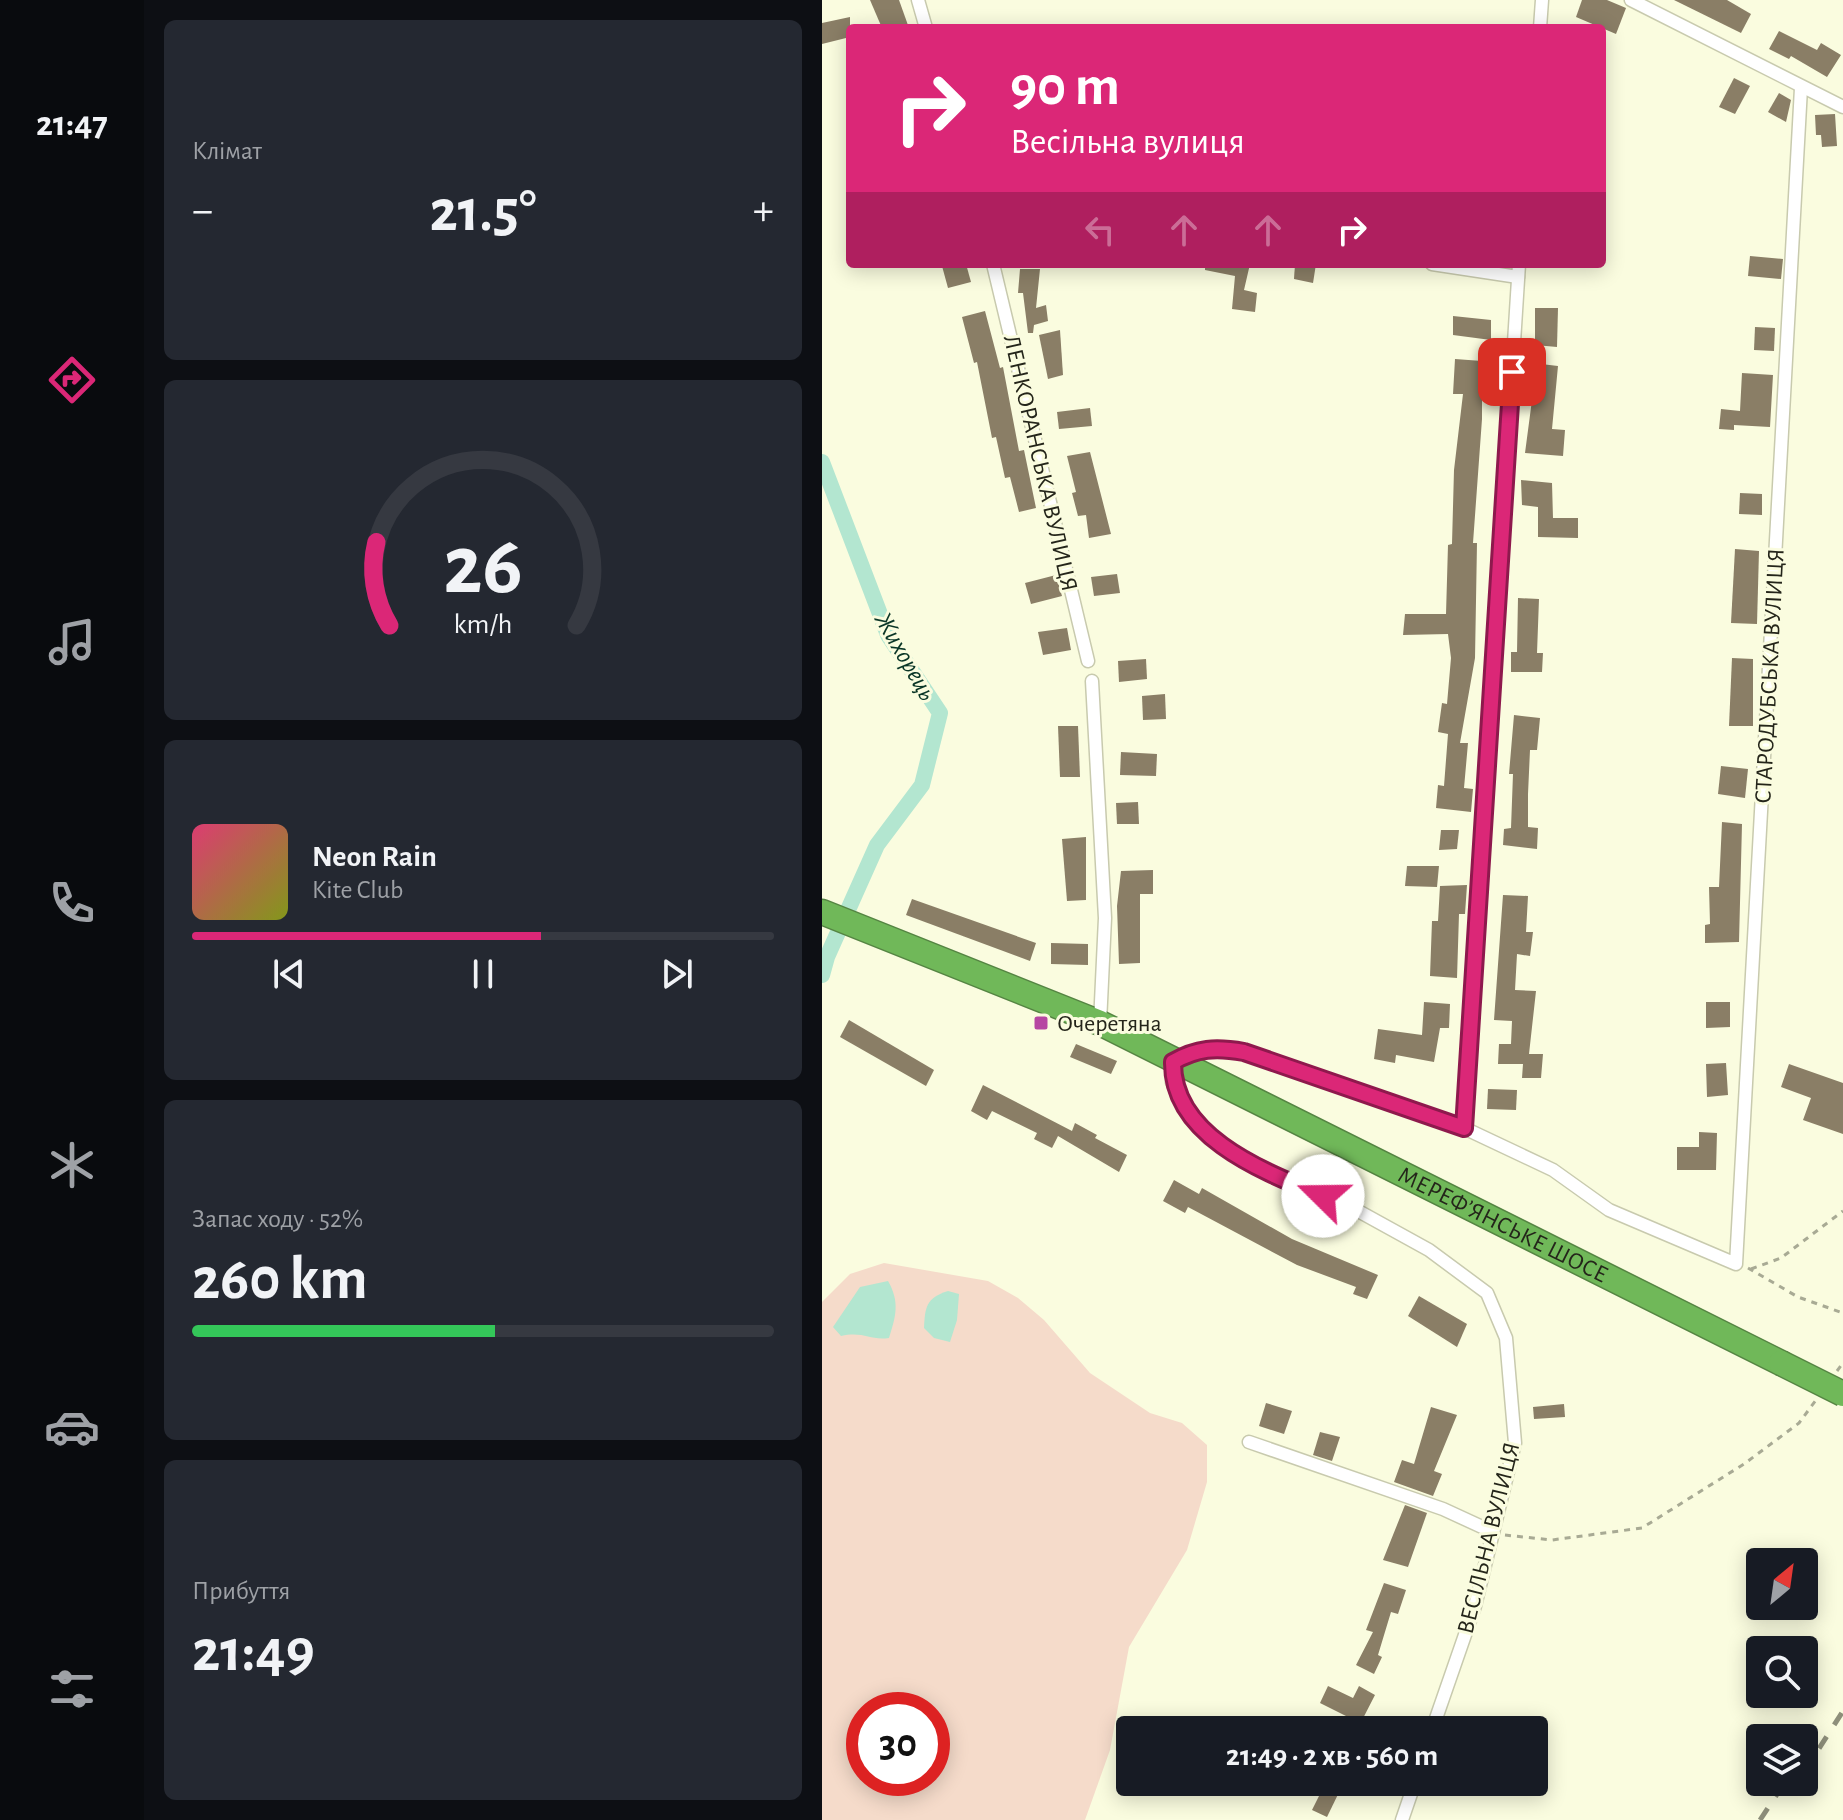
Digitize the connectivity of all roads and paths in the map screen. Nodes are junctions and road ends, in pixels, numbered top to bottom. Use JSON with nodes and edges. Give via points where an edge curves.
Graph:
{"nodes":[{"id":1,"x":918,"y":0,"type":"edge"},
{"id":2,"x":1542,"y":0,"type":"edge"},
{"id":3,"x":1631,"y":0,"type":"edge"},
{"id":4,"x":925,"y":24,"type":"edge"},
{"id":5,"x":1540,"y":24,"type":"edge"},
{"id":6,"x":1801,"y":88,"type":"junction"},
{"id":7,"x":1843,"y":107,"type":"edge"},
{"id":8,"x":994,"y":268,"type":"edge"},
{"id":9,"x":1481,"y":268,"type":"edge"},
{"id":10,"x":1518,"y":271,"type":"edge"},
{"id":11,"x":1088,"y":661,"type":"dead end"},
{"id":12,"x":1092,"y":681,"type":"dead end"},
{"id":13,"x":835,"y":918,"type":"edge"},
{"id":14,"x":1100,"y":1023,"type":"junction"},
{"id":15,"x":1173,"y":1062,"type":"junction"},
{"id":16,"x":1464,"y":1128,"type":"junction"},
{"id":17,"x":1843,"y":1211,"type":"edge"},
{"id":18,"x":1736,"y":1264,"type":"junction"},
{"id":19,"x":1751,"y":1269,"type":"junction"},
{"id":20,"x":1843,"y":1313,"type":"edge"},
{"id":21,"x":1843,"y":1363,"type":"edge"},
{"id":22,"x":1839,"y":1384,"type":"edge"},
{"id":23,"x":1816,"y":1399,"type":"dead end"},
{"id":24,"x":1249,"y":1442,"type":"dead end"},
{"id":25,"x":1493,"y":1532,"type":"junction"},
{"id":26,"x":1437,"y":1716,"type":"edge"},
{"id":27,"x":1410,"y":1796,"type":"edge"},
{"id":28,"x":1402,"y":1820,"type":"edge"}],
"edges":[{"from":1,"to":4,"type":"street"},
{"from":2,"to":5,"type":"street"},
{"from":3,"to":6,"type":"street"},
{"from":6,"to":7,"type":"street"},
{"from":6,"to":18,"type":"street","name":"СТАРОДУБСЬКА ВУЛИЦЯ"},
{"from":8,"to":11,"type":"street","name":"ЛЕНКОРАНСЬКА ВУЛИЦЯ"},
{"from":9,"to":10,"type":"street"},
{"from":10,"to":16,"type":"street"},
{"from":12,"to":14,"type":"street","via":[[1105,918]]},
{"from":13,"to":14,"type":"highway","name":"МЕРЕФ’ЯНСЬКЕ ШОСЕ"},
{"from":14,"to":15,"type":"highway","name":"МЕРЕФ’ЯНСЬКЕ ШОСЕ"},
{"from":15,"to":16,"type":"street","via":[[1192,1051],[1244,1052]]},
{"from":15,"to":22,"type":"highway","name":"МЕРЕФ’ЯНСЬКЕ ШОСЕ","bridge":true,"via":[[1781,1363]]},
{"from":15,"to":25,"type":"street","name":"ВЕСІЛЬНА ВУЛИЦЯ","via":[[1172,1082],[1215,1141],[1267,1172],[1351,1207],[1429,1250],[1487,1293],[1506,1338],[1515,1443]]},
{"from":16,"to":18,"type":"street","via":[[1553,1170],[1609,1210]]},
{"from":17,"to":19,"type":"path","via":[[1781,1258]]},
{"from":18,"to":19,"type":"path"},
{"from":19,"to":20,"type":"path","via":[[1798,1297]]},
{"from":21,"to":22,"type":"path"},
{"from":23,"to":25,"type":"path","via":[[1799,1423],[1744,1464],[1642,1528],[1552,1540]]},
{"from":24,"to":25,"type":"street","via":[[1443,1509]]},
{"from":25,"to":26,"type":"street","name":"ВЕСІЛЬНА ВУЛИЦЯ","via":[[1475,1606]]},
{"from":27,"to":28,"type":"street"}]}
